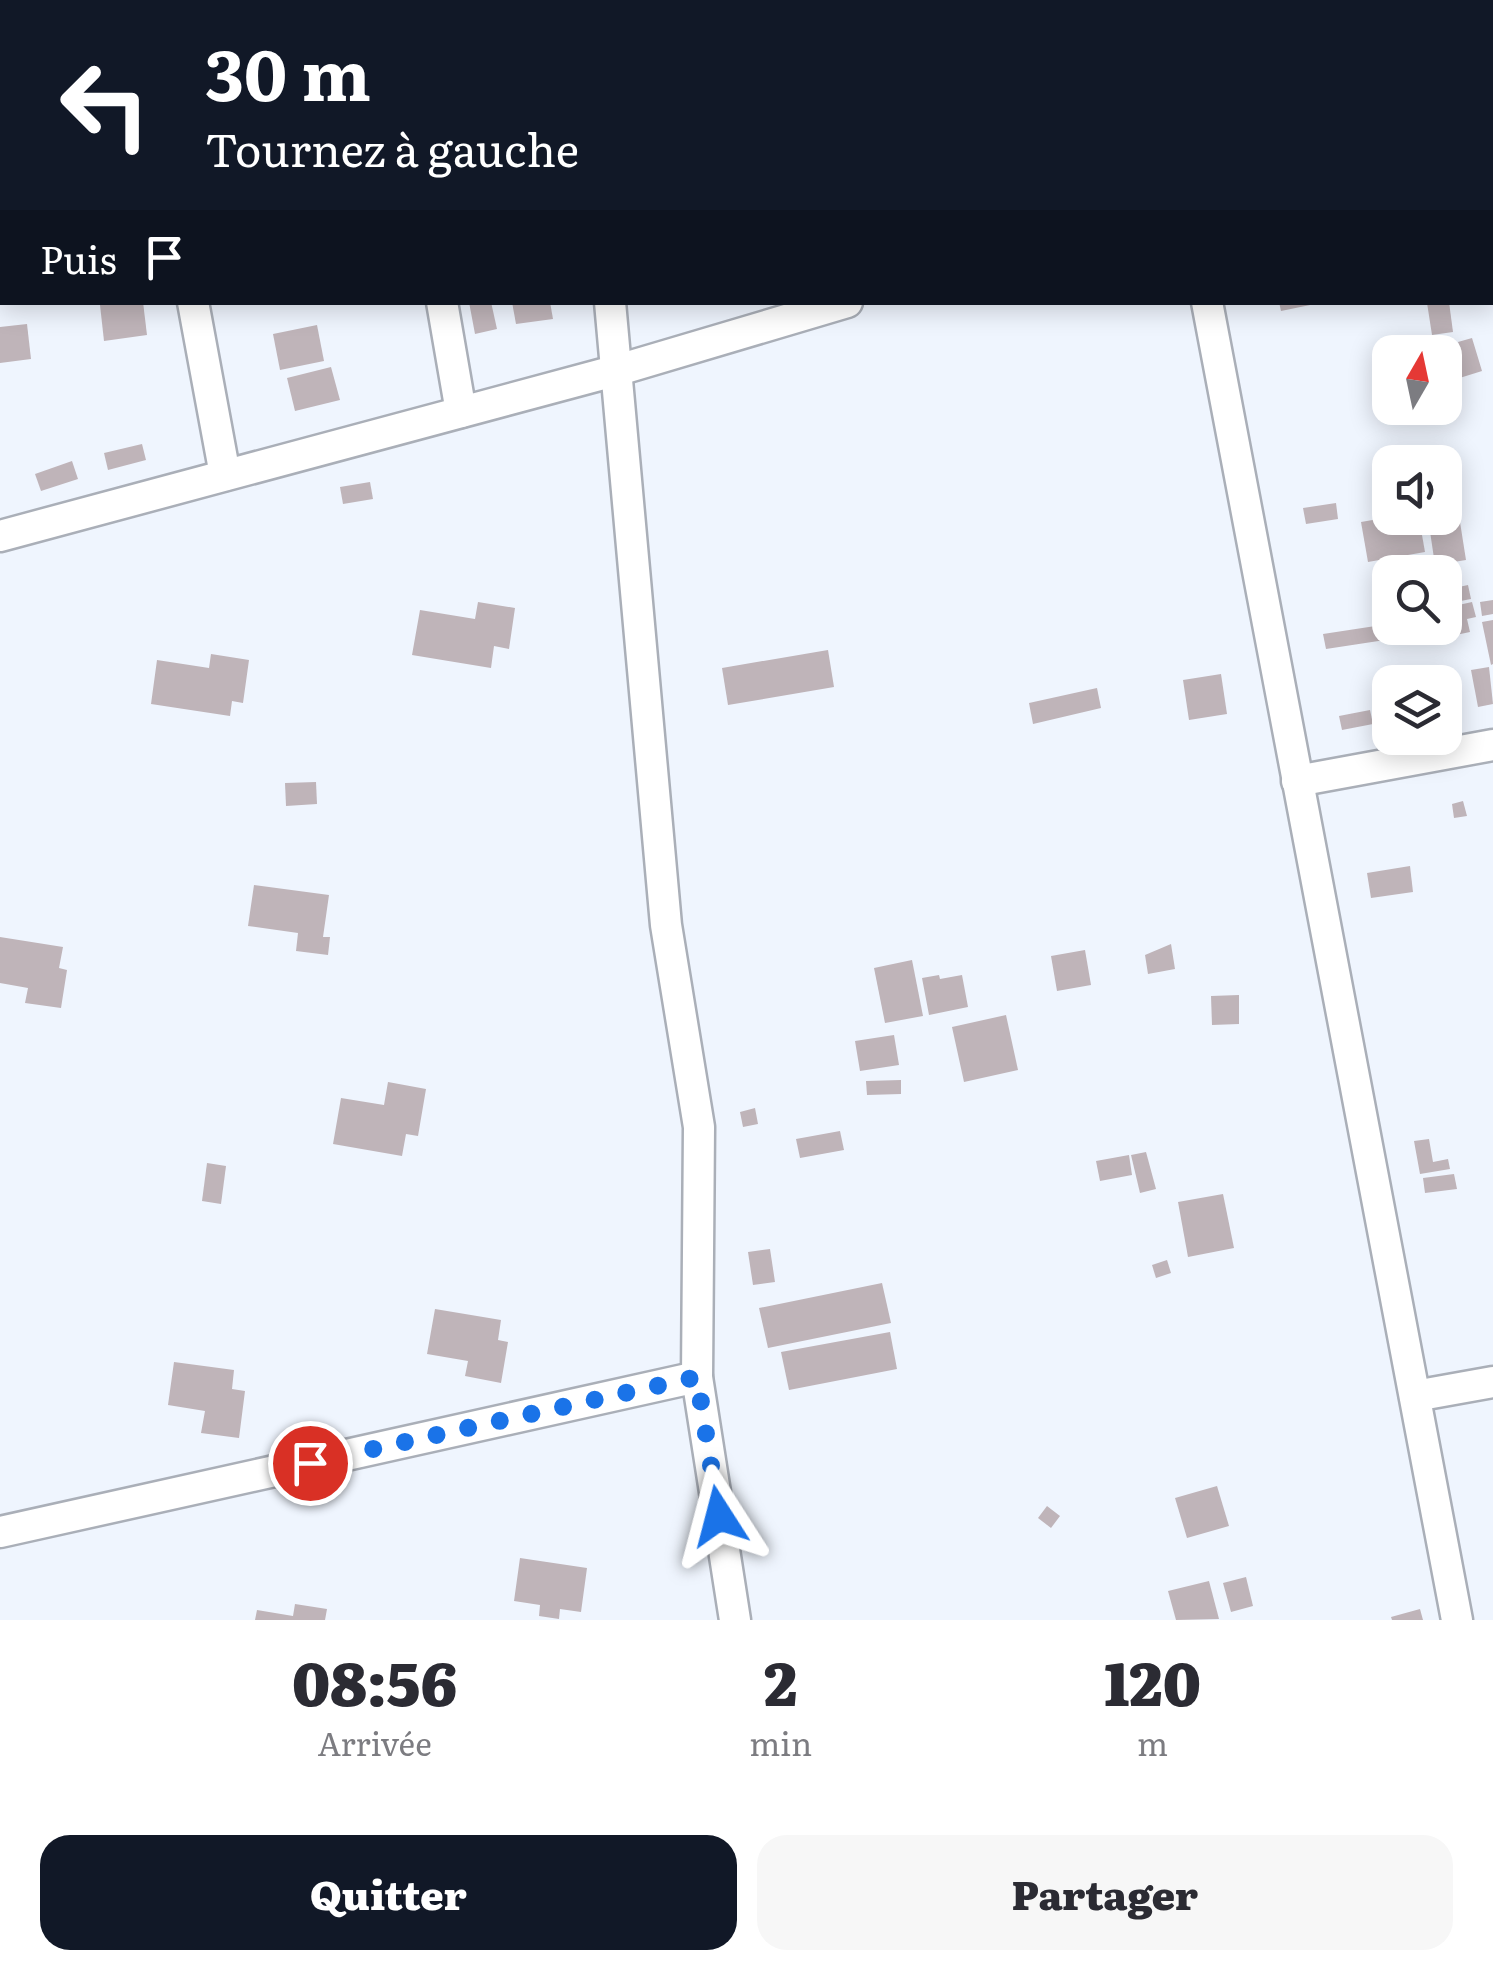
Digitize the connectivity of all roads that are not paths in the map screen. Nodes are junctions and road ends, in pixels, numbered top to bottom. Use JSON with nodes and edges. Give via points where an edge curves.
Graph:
{"nodes":[{"id":1,"x":194,"y":305,"type":"edge"},
{"id":2,"x":443,"y":305,"type":"edge"},
{"id":3,"x":610,"y":305,"type":"edge"},
{"id":4,"x":838,"y":305,"type":"edge"},
{"id":5,"x":1207,"y":305,"type":"edge"},
{"id":6,"x":618,"y":370,"type":"junction"},
{"id":7,"x":461,"y":412,"type":"junction"},
{"id":8,"x":225,"y":475,"type":"junction"},
{"id":9,"x":0,"y":536,"type":"edge"},
{"id":10,"x":1493,"y":746,"type":"edge"},
{"id":11,"x":1297,"y":781,"type":"junction"},
{"id":12,"x":697,"y":1377,"type":"junction"},
{"id":13,"x":1493,"y":1382,"type":"edge"},
{"id":14,"x":1415,"y":1396,"type":"junction"},
{"id":15,"x":0,"y":1532,"type":"edge"},
{"id":16,"x":735,"y":1620,"type":"edge"},
{"id":17,"x":1458,"y":1620,"type":"edge"}],
"edges":[{"from":1,"to":8,"type":"street"},
{"from":2,"to":7,"type":"street"},
{"from":3,"to":6,"type":"street"},
{"from":4,"to":6,"type":"street"},
{"from":5,"to":11,"type":"street"},
{"from":6,"to":7,"type":"street"},
{"from":6,"to":12,"type":"street","via":[[666,925],[699,1127]]},
{"from":7,"to":8,"type":"street"},
{"from":8,"to":9,"type":"street"},
{"from":10,"to":11,"type":"street"},
{"from":11,"to":14,"type":"street"},
{"from":12,"to":15,"type":"street"},
{"from":12,"to":16,"type":"street"},
{"from":13,"to":14,"type":"street"},
{"from":14,"to":17,"type":"street"}]}
